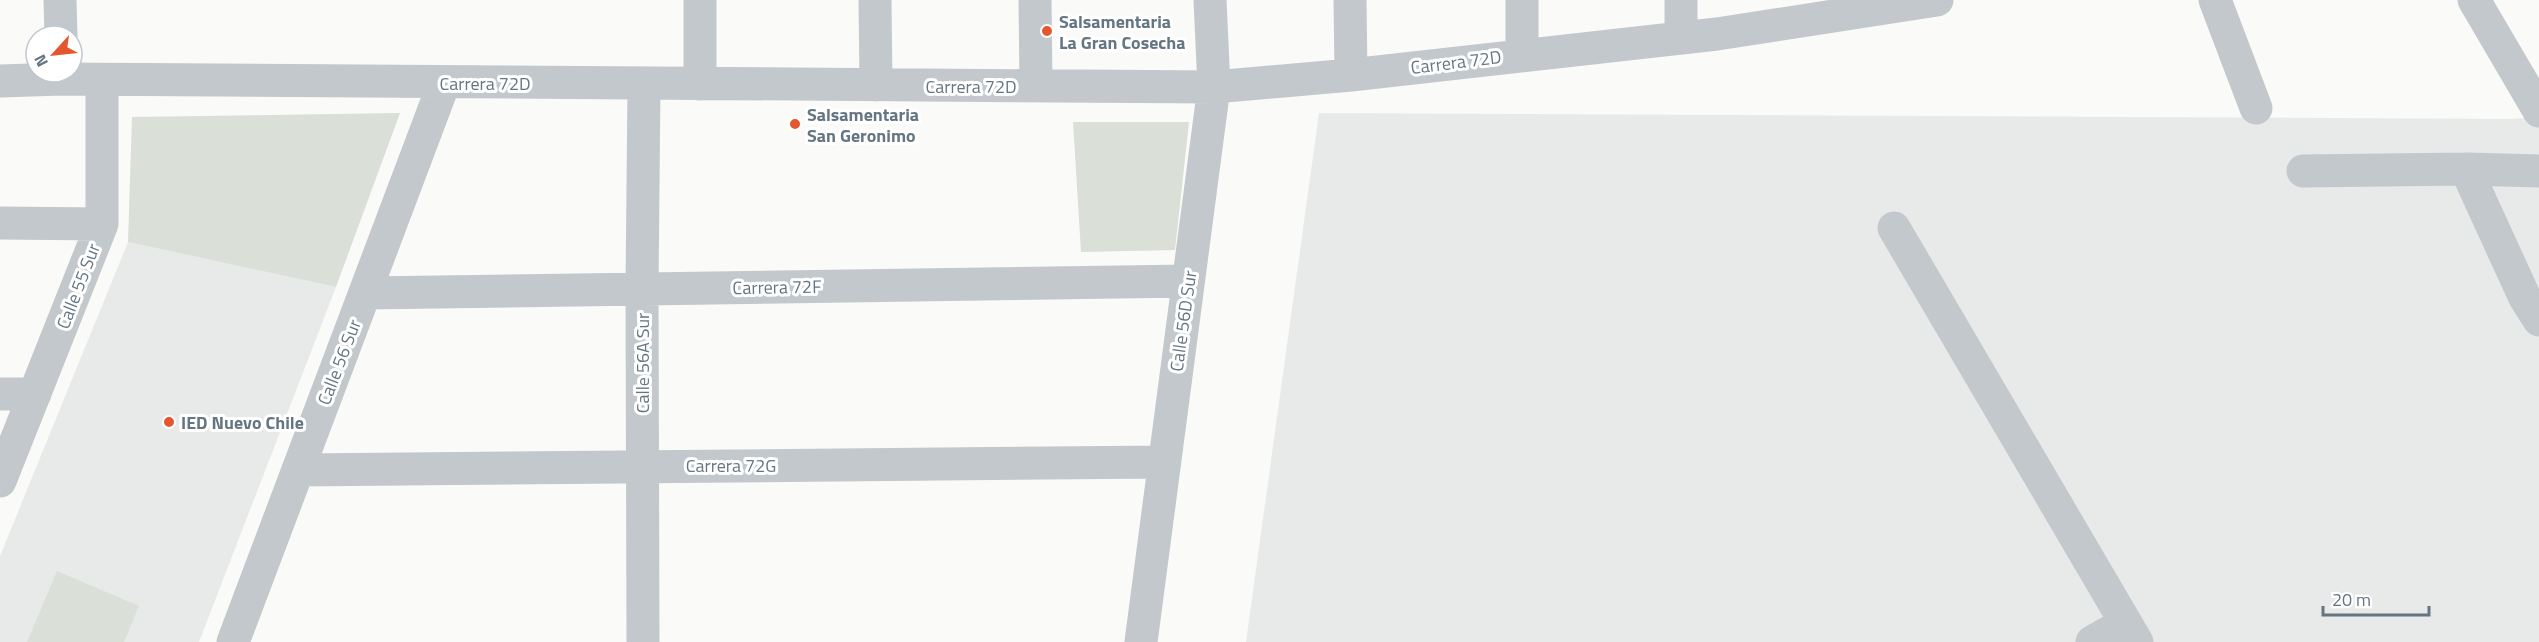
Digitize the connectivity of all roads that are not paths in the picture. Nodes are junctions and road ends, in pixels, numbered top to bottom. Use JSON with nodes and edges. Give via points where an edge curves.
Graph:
{"nodes":[{"id":1,"x":60,"y":0,"type":"edge"},
{"id":2,"x":700,"y":0,"type":"edge"},
{"id":3,"x":875,"y":0,"type":"edge"},
{"id":4,"x":1035,"y":0,"type":"edge"},
{"id":5,"x":1210,"y":0,"type":"edge"},
{"id":6,"x":1350,"y":0,"type":"edge"},
{"id":7,"x":1522,"y":0,"type":"edge"},
{"id":8,"x":1681,"y":0,"type":"edge"},
{"id":9,"x":1937,"y":0,"type":"edge"},
{"id":10,"x":2215,"y":0,"type":"edge"},
{"id":11,"x":2474,"y":0,"type":"edge"},
{"id":12,"x":61,"y":24,"type":"edge"},
{"id":13,"x":1681,"y":38,"type":"junction"},
{"id":14,"x":1522,"y":54,"type":"junction"},
{"id":15,"x":1351,"y":75,"type":"junction"},
{"id":16,"x":84,"y":78,"type":"edge"},
{"id":17,"x":24,"y":79,"type":"edge"},
{"id":18,"x":102,"y":80,"type":"junction"},
{"id":19,"x":0,"y":81,"type":"edge"},
{"id":20,"x":444,"y":82,"type":"junction"},
{"id":21,"x":644,"y":84,"type":"junction"},
{"id":22,"x":700,"y":84,"type":"junction"},
{"id":23,"x":876,"y":86,"type":"junction"},
{"id":24,"x":1036,"y":86,"type":"junction"},
{"id":25,"x":1214,"y":87,"type":"junction"},
{"id":26,"x":2256,"y":108,"type":"dead end"},
{"id":27,"x":2539,"y":111,"type":"edge"},
{"id":28,"x":2466,"y":169,"type":"junction"},
{"id":29,"x":2303,"y":171,"type":"dead end"},
{"id":30,"x":2539,"y":171,"type":"edge"},
{"id":31,"x":0,"y":223,"type":"edge"},
{"id":32,"x":102,"y":224,"type":"junction"},
{"id":33,"x":1894,"y":228,"type":"dead end"},
{"id":34,"x":1188,"y":281,"type":"junction"},
{"id":35,"x":642,"y":289,"type":"junction"},
{"id":36,"x":365,"y":293,"type":"junction"},
{"id":37,"x":2539,"y":320,"type":"edge"},
{"id":38,"x":0,"y":394,"type":"edge"},
{"id":39,"x":35,"y":394,"type":"junction"},
{"id":40,"x":1164,"y":462,"type":"junction"},
{"id":41,"x":643,"y":466,"type":"junction"},
{"id":42,"x":298,"y":470,"type":"junction"},
{"id":43,"x":0,"y":482,"type":"edge"},
{"id":44,"x":2132,"y":633,"type":"edge"},
{"id":45,"x":233,"y":642,"type":"edge"},
{"id":46,"x":643,"y":642,"type":"edge"},
{"id":47,"x":1141,"y":642,"type":"edge"},
{"id":48,"x":2092,"y":642,"type":"edge"}],
"edges":[{"from":1,"to":12,"type":"street"},
{"from":2,"to":22,"type":"street"},
{"from":3,"to":23,"type":"street"},
{"from":4,"to":24,"type":"street"},
{"from":5,"to":25,"type":"street","name":"Calle 56D Sur"},
{"from":6,"to":15,"type":"street"},
{"from":7,"to":14,"type":"street"},
{"from":8,"to":13,"type":"street"},
{"from":9,"to":13,"type":"street","name":"Carrera 72D"},
{"from":10,"to":26,"type":"street"},
{"from":11,"to":27,"type":"street"},
{"from":13,"to":14,"type":"street","name":"Carrera 72D"},
{"from":14,"to":15,"type":"street","name":"Carrera 72D"},
{"from":15,"to":25,"type":"street","name":"Carrera 72D"},
{"from":16,"to":18,"type":"street","name":"Carrera 72D"},
{"from":17,"to":19,"type":"street","name":"Carrera 72D"},
{"from":18,"to":20,"type":"street","name":"Carrera 72D"},
{"from":18,"to":32,"type":"street","name":"Calle 55 Sur"},
{"from":20,"to":21,"type":"street","name":"Carrera 72D"},
{"from":20,"to":36,"type":"street","name":"Calle 56 Sur"},
{"from":21,"to":22,"type":"street","name":"Carrera 72D"},
{"from":21,"to":35,"type":"street","name":"Calle 56A Sur"},
{"from":22,"to":23,"type":"street","name":"Carrera 72D"},
{"from":23,"to":24,"type":"street","name":"Carrera 72D"},
{"from":24,"to":25,"type":"street","name":"Carrera 72D"},
{"from":25,"to":34,"type":"street","name":"Calle 56D Sur"},
{"from":28,"to":29,"type":"street"},
{"from":28,"to":30,"type":"street"},
{"from":28,"to":37,"type":"street","via":[[2525,298]]},
{"from":31,"to":32,"type":"street"},
{"from":32,"to":39,"type":"street","name":"Calle 55 Sur"},
{"from":33,"to":44,"type":"street"},
{"from":34,"to":35,"type":"street","name":"Carrera 72F"},
{"from":34,"to":40,"type":"street","name":"Calle 56D Sur"},
{"from":35,"to":36,"type":"street","name":"Carrera 72F"},
{"from":35,"to":41,"type":"street","name":"Calle 56A Sur"},
{"from":36,"to":42,"type":"street","name":"Calle 56 Sur"},
{"from":38,"to":39,"type":"street"},
{"from":39,"to":43,"type":"street","name":"Calle 55 Sur"},
{"from":40,"to":41,"type":"street","name":"Carrera 72G"},
{"from":40,"to":47,"type":"street","name":"Calle 56D Sur"},
{"from":41,"to":42,"type":"street","name":"Carrera 72G"},
{"from":41,"to":46,"type":"street","name":"Calle 56A Sur"},
{"from":42,"to":45,"type":"street","name":"Calle 56 Sur"},
{"from":44,"to":48,"type":"street"}]}
